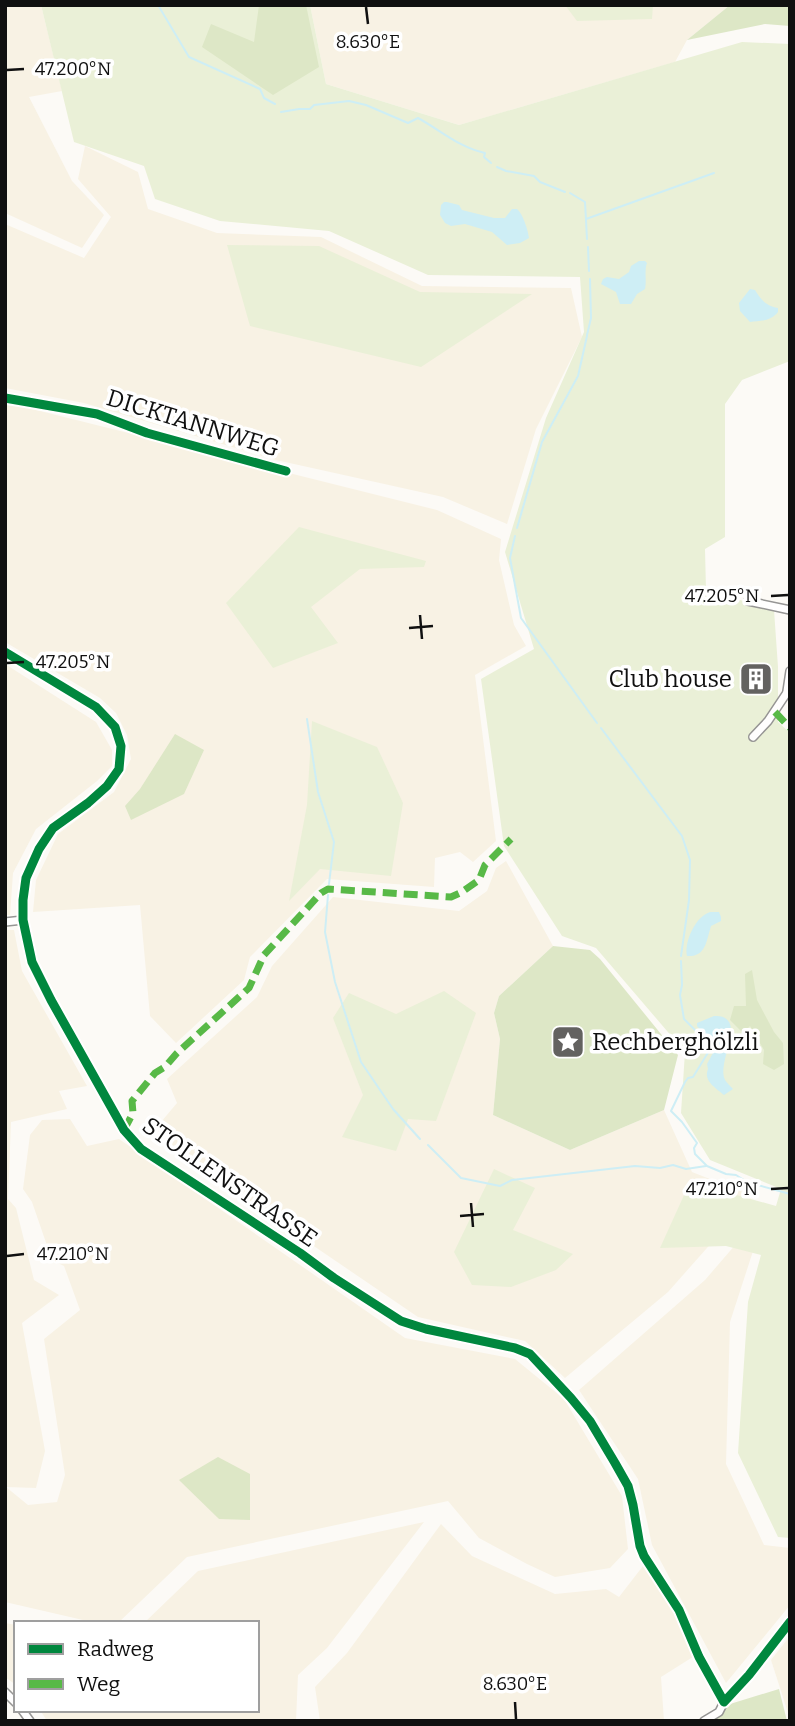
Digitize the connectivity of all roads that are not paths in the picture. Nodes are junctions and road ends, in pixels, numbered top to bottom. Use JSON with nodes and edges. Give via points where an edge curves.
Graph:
{"nodes":[{"id":1,"x":5,"y":398,"type":"edge"},
{"id":2,"x":286,"y":471,"type":"dead end"},
{"id":3,"x":748,"y":601,"type":"dead end"},
{"id":4,"x":790,"y":610,"type":"edge"},
{"id":5,"x":5,"y":652,"type":"edge"},
{"id":6,"x":790,"y":671,"type":"edge"},
{"id":7,"x":788,"y":690,"type":"edge"},
{"id":8,"x":752,"y":737,"type":"dead end"},
{"id":9,"x":23,"y":920,"type":"junction"},
{"id":10,"x":5,"y":922,"type":"edge"},
{"id":11,"x":790,"y":1622,"type":"edge"},
{"id":12,"x":724,"y":1702,"type":"junction"},
{"id":13,"x":719,"y":1716,"type":"edge"},
{"id":14,"x":705,"y":1721,"type":"edge"}],
"edges":[{"from":1,"to":2,"type":"street","name":"DICKTANNWEG","via":[[97,414],[147,433]]},
{"from":3,"to":4,"type":"street"},
{"from":5,"to":9,"type":"street","name":"STOLLENSTRASSE","via":[[96,707],[115,727],[121,746],[119,769],[107,786],[53,828],[39,849],[26,878]]},
{"from":6,"to":7,"type":"street"},
{"from":7,"to":8,"type":"street"},
{"from":9,"to":10,"type":"street"},
{"from":9,"to":12,"type":"street","name":"STOLLENSTRASSE","via":[[32,962],[51,1000],[124,1130],[141,1149],[401,1321],[530,1354],[571,1398],[628,1486],[644,1556],[679,1610]]},
{"from":11,"to":12,"type":"street"},
{"from":12,"to":13,"type":"street"},
{"from":13,"to":14,"type":"street"}]}
